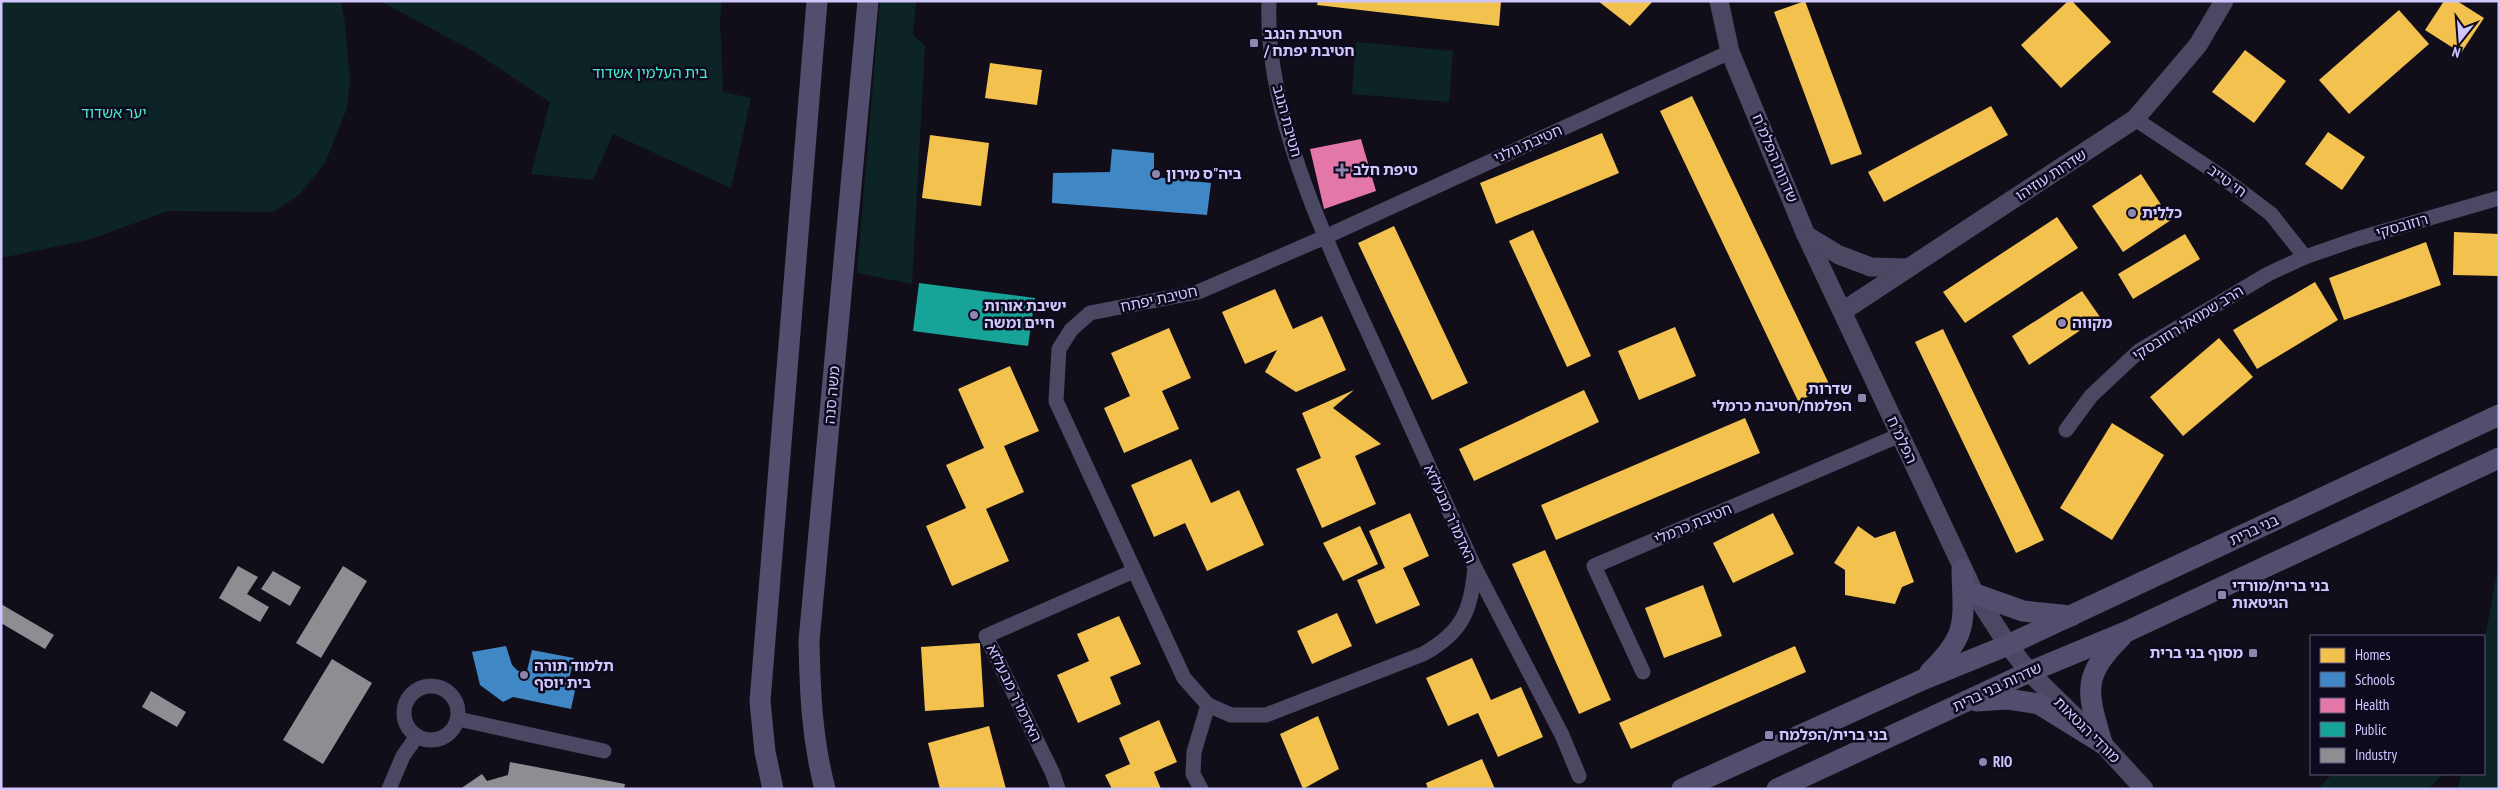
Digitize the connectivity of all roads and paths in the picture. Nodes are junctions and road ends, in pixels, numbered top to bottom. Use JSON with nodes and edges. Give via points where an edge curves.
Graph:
{"nodes":[{"id":1,"x":817,"y":1,"type":"edge"},
{"id":2,"x":868,"y":1,"type":"edge"},
{"id":3,"x":1269,"y":1,"type":"edge"},
{"id":4,"x":1720,"y":1,"type":"edge"},
{"id":5,"x":2224,"y":1,"type":"edge"},
{"id":6,"x":1730,"y":52,"type":"junction"},
{"id":7,"x":2135,"y":119,"type":"junction"},
{"id":8,"x":2499,"y":198,"type":"edge"},
{"id":9,"x":1806,"y":235,"type":"junction"},
{"id":10,"x":1325,"y":237,"type":"junction"},
{"id":11,"x":2305,"y":257,"type":"junction"},
{"id":12,"x":1908,"y":268,"type":"junction"},
{"id":13,"x":1842,"y":311,"type":"junction"},
{"id":14,"x":1059,"y":349,"type":"joint"},
{"id":15,"x":2499,"y":415,"type":"edge"},
{"id":16,"x":2066,"y":430,"type":"dead end"},
{"id":17,"x":1900,"y":435,"type":"junction"},
{"id":18,"x":2499,"y":458,"type":"edge"},
{"id":19,"x":1475,"y":568,"type":"junction"},
{"id":20,"x":1962,"y":569,"type":"junction"},
{"id":21,"x":1134,"y":571,"type":"junction"},
{"id":22,"x":1975,"y":594,"type":"junction"},
{"id":23,"x":2071,"y":616,"type":"junction"},
{"id":24,"x":2128,"y":631,"type":"junction"},
{"id":25,"x":2008,"y":645,"type":"junction"},
{"id":26,"x":1643,"y":672,"type":"dead end"},
{"id":27,"x":2029,"y":672,"type":"junction"},
{"id":28,"x":1922,"y":680,"type":"junction"},
{"id":29,"x":1965,"y":702,"type":"junction"},
{"id":30,"x":1208,"y":705,"type":"junction"},
{"id":31,"x":458,"y":719,"type":"junction"},
{"id":32,"x":417,"y":736,"type":"junction"},
{"id":33,"x":2102,"y":743,"type":"junction"},
{"id":34,"x":604,"y":751,"type":"dead end"},
{"id":35,"x":1579,"y":776,"type":"dead end"},
{"id":36,"x":389,"y":789,"type":"edge"},
{"id":37,"x":773,"y":789,"type":"edge"},
{"id":38,"x":825,"y":789,"type":"edge"},
{"id":39,"x":1058,"y":789,"type":"edge"},
{"id":40,"x":1201,"y":789,"type":"edge"},
{"id":41,"x":1682,"y":789,"type":"edge"},
{"id":42,"x":1777,"y":789,"type":"edge"},
{"id":43,"x":2144,"y":789,"type":"edge"}],
"edges":[{"from":1,"to":37,"type":"main road","via":[[760,701],[765,752]]},
{"from":2,"to":38,"type":"main road","name":"משה סנה","via":[[809,641],[810,699],[816,753]]},
{"from":3,"to":10,"type":"street","name":"חטיבת הנגב","via":[[1268,29],[1273,67],[1294,150]]},
{"from":4,"to":6,"type":"street","name":"שדרות הפלמ\"ח"},
{"from":5,"to":7,"type":"street","name":"שדרות עוזיהו","via":[[2198,45]]},
{"from":6,"to":9,"type":"street","name":"שדרות הפלמ\"ח"},
{"from":6,"to":10,"type":"street","name":"חטיבת גולני"},
{"from":7,"to":11,"type":"street","name":"חי טייב","via":[[2271,214]]},
{"from":7,"to":12,"type":"street","name":"שדרות עוזיהו"},
{"from":8,"to":11,"type":"street","name":"רוזובסקי"},
{"from":9,"to":12,"type":"street","via":[[1839,255],[1871,267]]},
{"from":9,"to":13,"type":"street","name":"שדרות הפלמ\"ח"},
{"from":10,"to":14,"type":"street","name":"חטיבת יפתח","via":[[1198,292],[1090,313],[1071,330]]},
{"from":10,"to":19,"type":"street","name":"האדמו\"ר מבעלזא"},
{"from":11,"to":16,"type":"street","name":"הרב שמואל רוזובסקי","via":[[2268,274],[2139,351],[2092,396]]},
{"from":12,"to":13,"type":"street","name":"שדרות עוזיהו"},
{"from":13,"to":17,"type":"street","name":"הפלמ\"ח"},
{"from":14,"to":21,"type":"street","name":"האדמו\"ר מבעלזא","via":[[1056,401]]},
{"from":15,"to":23,"type":"main road","name":"בני ברית"},
{"from":17,"to":20,"type":"street","name":"הפלמ\"ח"},
{"from":17,"to":26,"type":"street","name":"חטיבת כרמלי","via":[[1594,566]]},
{"from":18,"to":24,"type":"main road","name":"שדרות בני ברית"},
{"from":19,"to":30,"type":"street","name":"האדמו\"ר מבעלזא","via":[[1472,598],[1465,614],[1451,635],[1423,654],[1266,716],[1231,714]]},
{"from":19,"to":35,"type":"street","via":[[1562,736]]},
{"from":20,"to":22,"type":"street"},
{"from":20,"to":28,"type":"main road","via":[[1962,625],[1958,639],[1949,654]]},
{"from":21,"to":30,"type":"street","name":"האדמו\"ר מבעלזא","via":[[1184,678]]},
{"from":21,"to":39,"type":"street","name":"האדמו\"ר מבעלזא","via":[[986,636]]},
{"from":22,"to":23,"type":"main road","via":[[2024,611]]},
{"from":22,"to":25,"type":"street"},
{"from":23,"to":25,"type":"main road","name":"בני ברית"},
{"from":24,"to":27,"type":"main road","name":"שדרות בני ברית"},
{"from":24,"to":33,"type":"main road","via":[[2104,654],[2093,674],[2090,701]]},
{"from":25,"to":27,"type":"street"},
{"from":25,"to":28,"type":"main road"},
{"from":27,"to":29,"type":"main road","name":"שדרות בני ברית"},
{"from":27,"to":33,"type":"street","name":"מורדי הגטאות"},
{"from":28,"to":41,"type":"main road"},
{"from":29,"to":33,"type":"main road","via":[[2007,700],[2039,704]]},
{"from":29,"to":42,"type":"main road","name":"שדרות בני ברית"},
{"from":30,"to":40,"type":"street","via":[[1194,752],[1193,774]]},
{"from":31,"to":32,"type":"street","via":[[442,738],[433,740]]},
{"from":31,"to":32,"type":"street","via":[[458,710],[450,694],[442,688],[424,687],[409,696],[404,714],[405,723]]},
{"from":31,"to":34,"type":"street"},
{"from":32,"to":36,"type":"street","via":[[403,756]]},
{"from":33,"to":43,"type":"street","name":"מורדי הגטאות"}]}
